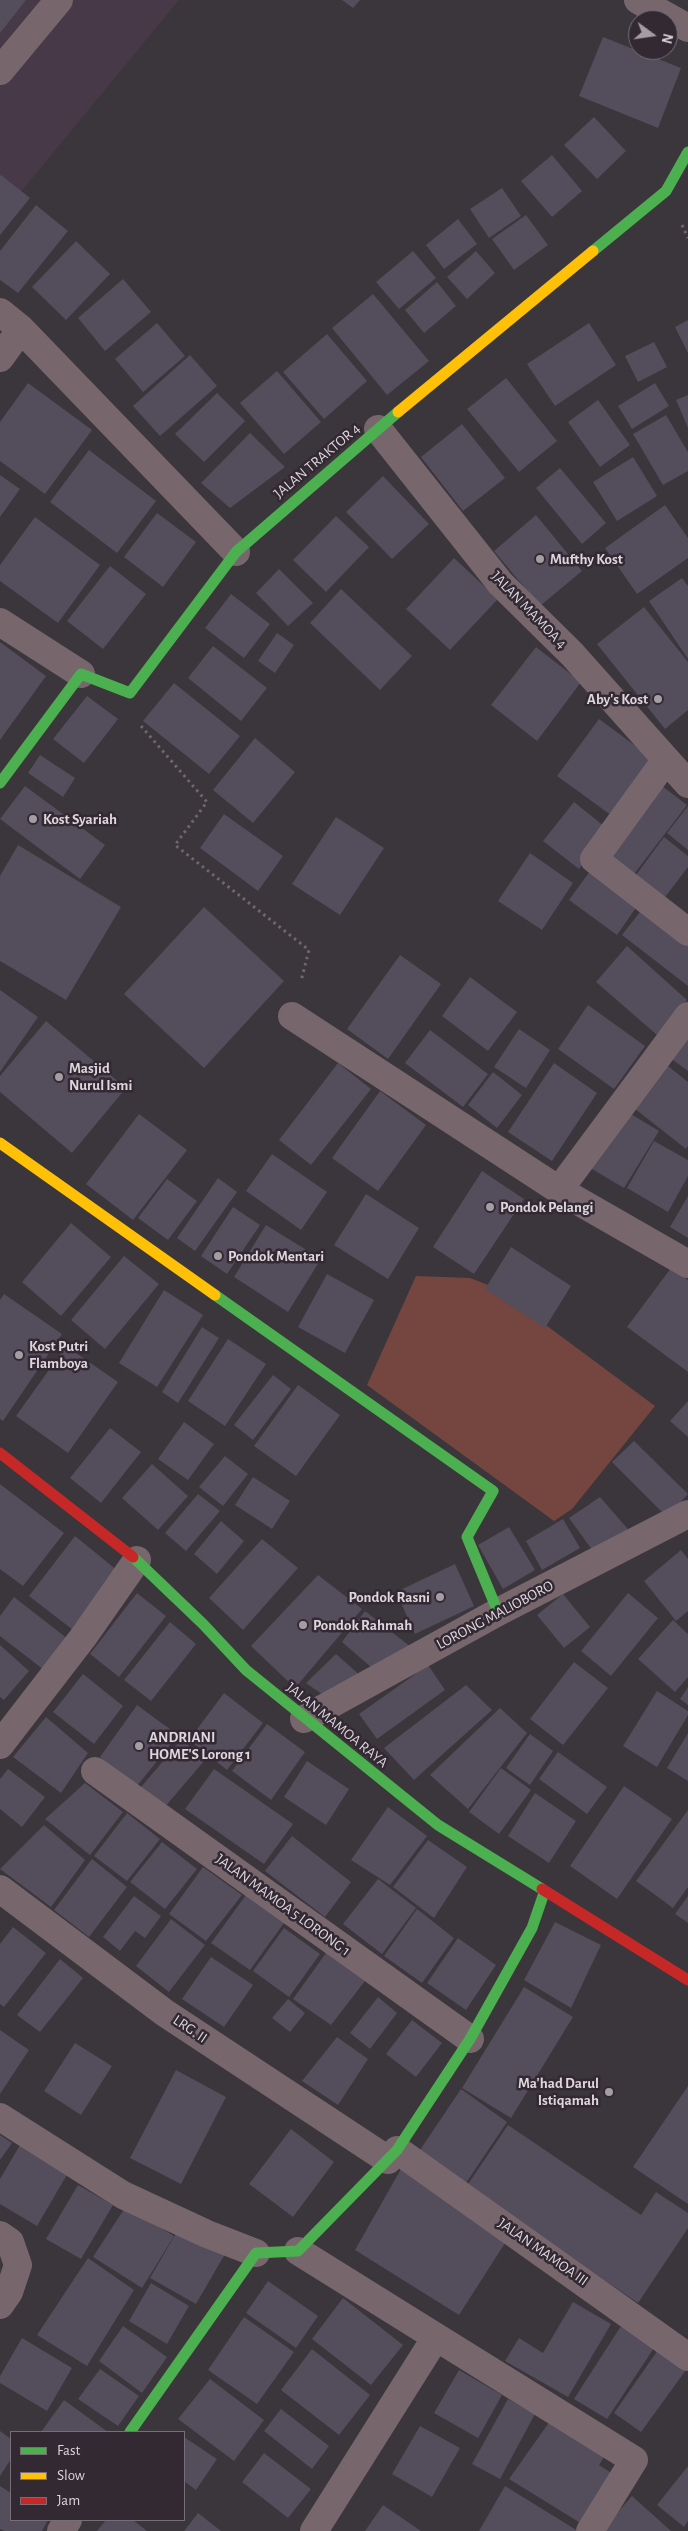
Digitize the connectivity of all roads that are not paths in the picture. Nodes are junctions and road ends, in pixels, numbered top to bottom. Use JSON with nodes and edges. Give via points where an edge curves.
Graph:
{"nodes":[{"id":1,"x":59,"y":0,"type":"edge"},
{"id":2,"x":638,"y":0,"type":"edge"},
{"id":3,"x":688,"y":28,"type":"edge"},
{"id":4,"x":0,"y":71,"type":"edge"},
{"id":5,"x":688,"y":152,"type":"edge"},
{"id":6,"x":0,"y":312,"type":"edge"},
{"id":7,"x":21,"y":329,"type":"junction"},
{"id":8,"x":0,"y":358,"type":"edge"},
{"id":9,"x":378,"y":429,"type":"junction"},
{"id":10,"x":236,"y":552,"type":"junction"},
{"id":11,"x":0,"y":622,"type":"edge"},
{"id":12,"x":81,"y":674,"type":"junction"},
{"id":13,"x":665,"y":760,"type":"junction"},
{"id":14,"x":0,"y":783,"type":"edge"},
{"id":15,"x":688,"y":784,"type":"edge"},
{"id":16,"x":688,"y":932,"type":"edge"},
{"id":17,"x":292,"y":1016,"type":"road end"},
{"id":18,"x":688,"y":1016,"type":"edge"},
{"id":19,"x":0,"y":1143,"type":"edge"},
{"id":20,"x":559,"y":1190,"type":"junction"},
{"id":21,"x":688,"y":1264,"type":"edge"},
{"id":22,"x":0,"y":1453,"type":"edge"},
{"id":23,"x":688,"y":1514,"type":"edge"},
{"id":24,"x":137,"y":1560,"type":"junction"},
{"id":25,"x":498,"y":1612,"type":"junction"},
{"id":26,"x":304,"y":1719,"type":"junction"},
{"id":27,"x":0,"y":1745,"type":"edge"},
{"id":28,"x":95,"y":1771,"type":"dead end"},
{"id":29,"x":0,"y":1889,"type":"edge"},
{"id":30,"x":544,"y":1893,"type":"junction"},
{"id":31,"x":688,"y":1980,"type":"edge"},
{"id":32,"x":470,"y":2039,"type":"junction"},
{"id":33,"x":0,"y":2117,"type":"edge"},
{"id":34,"x":392,"y":2155,"type":"junction"},
{"id":35,"x":0,"y":2235,"type":"edge"},
{"id":36,"x":298,"y":2251,"type":"junction"},
{"id":37,"x":256,"y":2253,"type":"junction"},
{"id":38,"x":0,"y":2305,"type":"edge"},
{"id":39,"x":436,"y":2337,"type":"junction"},
{"id":40,"x":688,"y":2357,"type":"edge"},
{"id":41,"x":131,"y":2431,"type":"edge"},
{"id":42,"x":314,"y":2531,"type":"edge"},
{"id":43,"x":590,"y":2531,"type":"edge"}],
"edges":[{"from":1,"to":4,"type":"street"},
{"from":2,"to":3,"type":"street"},
{"from":5,"to":9,"type":"street","name":"JALAN TRAKTOR 4","via":[[666,191]]},
{"from":6,"to":7,"type":"street"},
{"from":7,"to":8,"type":"street"},
{"from":7,"to":10,"type":"street"},
{"from":9,"to":10,"type":"street","name":"JALAN TRAKTOR 4"},
{"from":9,"to":13,"type":"street","name":"JALAN MAMOA 4","via":[[500,583],[572,654]]},
{"from":10,"to":12,"type":"street","name":"JALAN TRAKTOR 4","via":[[130,693]]},
{"from":11,"to":12,"type":"street"},
{"from":12,"to":14,"type":"street"},
{"from":13,"to":15,"type":"street","name":"JALAN MAMOA 4"},
{"from":13,"to":16,"type":"street","via":[[594,859]]},
{"from":17,"to":20,"type":"street"},
{"from":18,"to":20,"type":"street"},
{"from":19,"to":25,"type":"street","via":[[493,1491],[467,1537]]},
{"from":20,"to":21,"type":"street"},
{"from":22,"to":24,"type":"street","name":"JALAN MAMOA RAYA"},
{"from":23,"to":25,"type":"street","name":"LORONG MALIOBORO"},
{"from":24,"to":26,"type":"street","name":"JALAN MAMOA RAYA","via":[[246,1670]]},
{"from":24,"to":27,"type":"street","via":[[84,1636]]},
{"from":25,"to":26,"type":"street","name":"LORONG MALIOBORO"},
{"from":26,"to":30,"type":"street","name":"JALAN MAMOA RAYA","via":[[438,1825]]},
{"from":28,"to":32,"type":"street","name":"JALAN MAMOA 5 LORONG 1"},
{"from":29,"to":34,"type":"street","name":"LRG. II","via":[[165,2013]]},
{"from":30,"to":31,"type":"street","name":"JALAN MAMOA RAYA"},
{"from":30,"to":32,"type":"street","via":[[532,1928]]},
{"from":32,"to":34,"type":"street"},
{"from":33,"to":37,"type":"street","via":[[123,2195]]},
{"from":34,"to":36,"type":"street"},
{"from":34,"to":40,"type":"street","name":"JALAN MAMOA III"},
{"from":35,"to":38,"type":"street","via":[[10,2242],[18,2265],[9,2292]]},
{"from":36,"to":37,"type":"street"},
{"from":36,"to":39,"type":"street"},
{"from":37,"to":41,"type":"street"},
{"from":39,"to":42,"type":"street"},
{"from":39,"to":43,"type":"street","via":[[634,2460]]}]}
